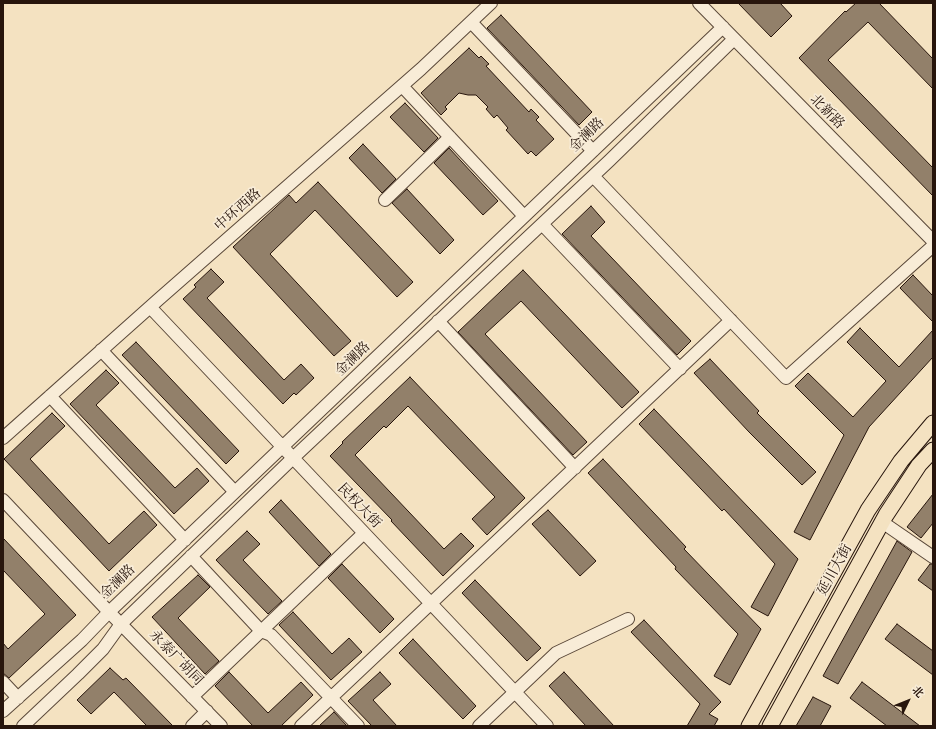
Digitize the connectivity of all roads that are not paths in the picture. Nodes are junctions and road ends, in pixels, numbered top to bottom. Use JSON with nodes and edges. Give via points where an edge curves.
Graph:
{"nodes":[{"id":1,"x":491,"y":3,"type":"edge"},
{"id":2,"x":699,"y":3,"type":"edge"},
{"id":3,"x":471,"y":22,"type":"junction"},
{"id":4,"x":723,"y":27,"type":"junction"},
{"id":5,"x":734,"y":39,"type":"junction"},
{"id":6,"x":402,"y":86,"type":"junction"},
{"id":7,"x":450,"y":137,"type":"junction"},
{"id":8,"x":593,"y":151,"type":"junction"},
{"id":9,"x":593,"y":176,"type":"junction"},
{"id":10,"x":385,"y":200,"type":"dead end"},
{"id":11,"x":524,"y":216,"type":"junction"},
{"id":12,"x":542,"y":224,"type":"junction"},
{"id":13,"x":933,"y":241,"type":"edge"},
{"id":14,"x":933,"y":246,"type":"edge"},
{"id":15,"x":150,"y":307,"type":"junction"},
{"id":16,"x":732,"y":320,"type":"junction"},
{"id":17,"x":438,"y":322,"type":"junction"},
{"id":18,"x":101,"y":350,"type":"junction"},
{"id":19,"x":680,"y":369,"type":"junction"},
{"id":20,"x":50,"y":396,"type":"junction"},
{"id":21,"x":933,"y":423,"type":"edge"},
{"id":22,"x":3,"y":438,"type":"edge"},
{"id":23,"x":282,"y":447,"type":"junction"},
{"id":24,"x":933,"y":450,"type":"edge"},
{"id":25,"x":293,"y":458,"type":"junction"},
{"id":26,"x":575,"y":468,"type":"junction"},
{"id":27,"x":235,"y":492,"type":"junction"},
{"id":28,"x":3,"y":500,"type":"edge"},
{"id":29,"x":882,"y":522,"type":"junction"},
{"id":30,"x":364,"y":533,"type":"junction"},
{"id":31,"x":185,"y":540,"type":"junction"},
{"id":32,"x":191,"y":556,"type":"junction"},
{"id":33,"x":933,"y":557,"type":"edge"},
{"id":34,"x":432,"y":603,"type":"junction"},
{"id":35,"x":109,"y":612,"type":"junction"},
{"id":36,"x":628,"y":619,"type":"dead end"},
{"id":37,"x":121,"y":624,"type":"junction"},
{"id":38,"x":261,"y":631,"type":"junction"},
{"id":39,"x":3,"y":682,"type":"edge"},
{"id":40,"x":516,"y":692,"type":"junction"},
{"id":41,"x":192,"y":697,"type":"junction"},
{"id":42,"x":18,"y":698,"type":"junction"},
{"id":43,"x":331,"y":698,"type":"junction"},
{"id":44,"x":3,"y":711,"type":"edge"},
{"id":45,"x":207,"y":711,"type":"junction"},
{"id":46,"x":23,"y":726,"type":"edge"},
{"id":47,"x":192,"y":726,"type":"edge"},
{"id":48,"x":221,"y":726,"type":"edge"},
{"id":49,"x":301,"y":726,"type":"edge"},
{"id":50,"x":358,"y":726,"type":"edge"},
{"id":51,"x":479,"y":726,"type":"edge"},
{"id":52,"x":547,"y":726,"type":"edge"},
{"id":53,"x":749,"y":726,"type":"edge"},
{"id":54,"x":770,"y":726,"type":"edge"}],
"edges":[{"from":1,"to":3,"type":"street","name":"中环西路"},
{"from":2,"to":4,"type":"street","name":"北新路"},
{"from":3,"to":6,"type":"street","name":"中环西路"},
{"from":3,"to":8,"type":"street"},
{"from":4,"to":5,"type":"street","name":"北新路"},
{"from":4,"to":8,"type":"street","name":"金澜路"},
{"from":5,"to":9,"type":"street"},
{"from":5,"to":13,"type":"street","name":"北新路"},
{"from":6,"to":7,"type":"street"},
{"from":6,"to":15,"type":"street","name":"中环西路"},
{"from":7,"to":10,"type":"street"},
{"from":7,"to":11,"type":"street"},
{"from":8,"to":11,"type":"street","name":"金澜路"},
{"from":9,"to":12,"type":"street"},
{"from":9,"to":16,"type":"street"},
{"from":11,"to":23,"type":"street","name":"金澜路"},
{"from":12,"to":17,"type":"street"},
{"from":12,"to":19,"type":"street"},
{"from":14,"to":16,"type":"street","via":[[786,378]]},
{"from":15,"to":18,"type":"street","name":"中环西路"},
{"from":15,"to":23,"type":"street","name":"民权大街"},
{"from":16,"to":19,"type":"street"},
{"from":17,"to":25,"type":"street"},
{"from":17,"to":26,"type":"street"},
{"from":18,"to":20,"type":"street","name":"中环西路"},
{"from":18,"to":27,"type":"street"},
{"from":19,"to":26,"type":"street"},
{"from":20,"to":22,"type":"street","name":"中环西路"},
{"from":20,"to":31,"type":"street"},
{"from":21,"to":53,"type":"main road","name":"延川大街","via":[[901,461],[868,510]]},
{"from":23,"to":25,"type":"street","name":"民权大街"},
{"from":23,"to":27,"type":"street","name":"金澜路"},
{"from":24,"to":29,"type":"main road","name":"延川大街","via":[[919,466]]},
{"from":25,"to":30,"type":"street","name":"民权大街"},
{"from":25,"to":32,"type":"street"},
{"from":26,"to":34,"type":"street"},
{"from":27,"to":31,"type":"street","name":"金澜路"},
{"from":28,"to":35,"type":"street","name":"永泰广胡同"},
{"from":29,"to":33,"type":"street"},
{"from":29,"to":54,"type":"main road","name":"延川大街"},
{"from":30,"to":34,"type":"street","name":"民权大街"},
{"from":30,"to":38,"type":"street"},
{"from":31,"to":35,"type":"street","name":"金澜路"},
{"from":32,"to":37,"type":"street"},
{"from":32,"to":38,"type":"street"},
{"from":34,"to":40,"type":"street","name":"民权大街"},
{"from":34,"to":43,"type":"street"},
{"from":35,"to":37,"type":"street","name":"永泰广胡同"},
{"from":35,"to":42,"type":"street","name":"金澜路"},
{"from":36,"to":40,"type":"street","via":[[556,654]]},
{"from":37,"to":41,"type":"street","name":"永泰广胡同"},
{"from":37,"to":46,"type":"street","via":[[103,649]]},
{"from":38,"to":41,"type":"street"},
{"from":38,"to":43,"type":"street","via":[[271,635]]},
{"from":39,"to":42,"type":"street"},
{"from":40,"to":51,"type":"street"},
{"from":40,"to":52,"type":"street","name":"民权大街"},
{"from":41,"to":45,"type":"street","name":"永泰广胡同"},
{"from":42,"to":44,"type":"street","name":"金澜路"},
{"from":43,"to":49,"type":"street"},
{"from":43,"to":50,"type":"street"},
{"from":45,"to":47,"type":"street"},
{"from":45,"to":48,"type":"street","name":"永泰广胡同"}]}
